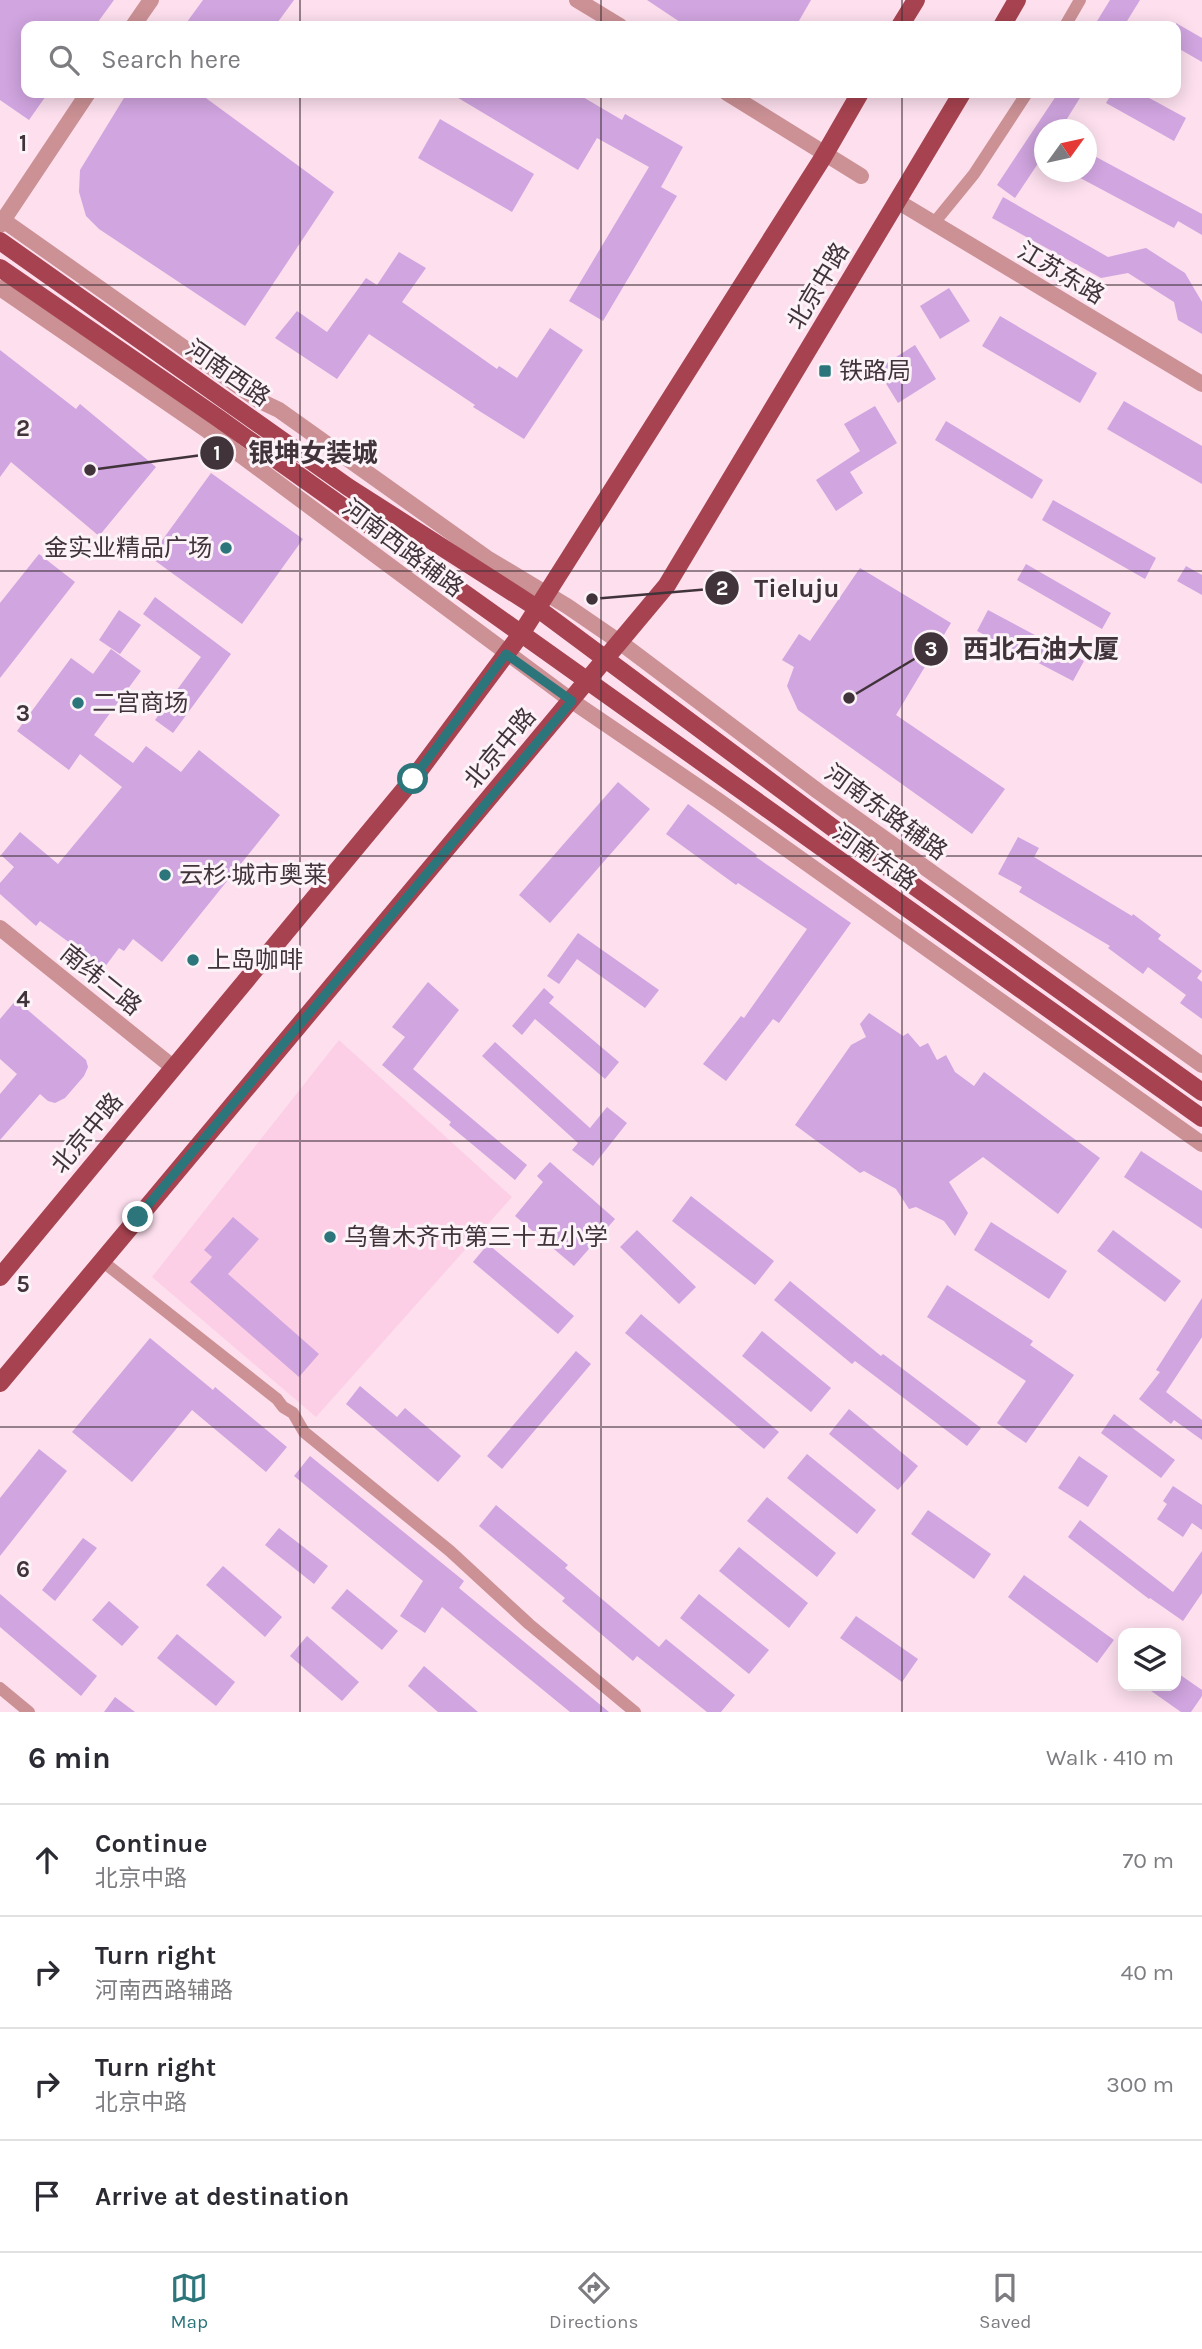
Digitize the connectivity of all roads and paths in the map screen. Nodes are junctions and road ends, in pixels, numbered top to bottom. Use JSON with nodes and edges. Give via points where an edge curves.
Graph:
{"nodes":[{"id":1,"x":151,"y":0,"type":"edge"},
{"id":2,"x":578,"y":0,"type":"edge"},
{"id":3,"x":916,"y":0,"type":"edge"},
{"id":4,"x":1017,"y":0,"type":"edge"},
{"id":5,"x":1080,"y":0,"type":"edge"},
{"id":6,"x":136,"y":21,"type":"edge"},
{"id":7,"x":612,"y":21,"type":"edge"},
{"id":8,"x":903,"y":21,"type":"edge"},
{"id":9,"x":1005,"y":21,"type":"edge"},
{"id":10,"x":1068,"y":21,"type":"edge"},
{"id":11,"x":85,"y":98,"type":"edge"},
{"id":12,"x":735,"y":98,"type":"edge"},
{"id":13,"x":857,"y":98,"type":"edge"},
{"id":14,"x":959,"y":98,"type":"edge"},
{"id":15,"x":1024,"y":98,"type":"edge"},
{"id":16,"x":825,"y":153,"type":"junction"},
{"id":17,"x":861,"y":176,"type":"dead end"},
{"id":18,"x":897,"y":201,"type":"junction"},
{"id":19,"x":1,"y":221,"type":"edge"},
{"id":20,"x":934,"y":223,"type":"junction"},
{"id":21,"x":0,"y":241,"type":"edge"},
{"id":22,"x":0,"y":268,"type":"edge"},
{"id":23,"x":0,"y":288,"type":"edge"},
{"id":24,"x":1202,"y":384,"type":"edge"},
{"id":25,"x":542,"y":601,"type":"junction"},
{"id":26,"x":522,"y":634,"type":"junction"},
{"id":27,"x":621,"y":643,"type":"junction"},
{"id":28,"x":506,"y":654,"type":"junction"},
{"id":29,"x":607,"y":660,"type":"junction"},
{"id":30,"x":587,"y":683,"type":"junction"},
{"id":31,"x":572,"y":701,"type":"junction"},
{"id":32,"x":0,"y":928,"type":"edge"},
{"id":33,"x":1202,"y":1065,"type":"edge"},
{"id":34,"x":174,"y":1068,"type":"junction"},
{"id":35,"x":1202,"y":1092,"type":"edge"},
{"id":36,"x":1202,"y":1118,"type":"edge"},
{"id":37,"x":1202,"y":1144,"type":"edge"},
{"id":38,"x":102,"y":1261,"type":"junction"},
{"id":39,"x":0,"y":1277,"type":"edge"},
{"id":40,"x":0,"y":1383,"type":"edge"},
{"id":41,"x":0,"y":1688,"type":"edge"},
{"id":42,"x":29,"y":1712,"type":"edge"},
{"id":43,"x":635,"y":1712,"type":"edge"}],
"edges":[{"from":1,"to":6,"type":"street"},
{"from":2,"to":7,"type":"street"},
{"from":3,"to":8,"type":"main road"},
{"from":4,"to":9,"type":"main road"},
{"from":5,"to":10,"type":"street"},
{"from":11,"to":19,"type":"street"},
{"from":12,"to":16,"type":"street"},
{"from":13,"to":16,"type":"main road","name":"北京中路"},
{"from":14,"to":18,"type":"main road","name":"北京中路"},
{"from":15,"to":20,"type":"street","via":[[974,174]]},
{"from":16,"to":17,"type":"street"},
{"from":16,"to":25,"type":"main road","name":"北京中路"},
{"from":18,"to":20,"type":"street","name":"江苏东路"},
{"from":18,"to":27,"type":"main road","name":"北京中路","via":[[667,585]]},
{"from":19,"to":25,"type":"street","name":"河南西路辅路","via":[[258,400],[279,410]]},
{"from":20,"to":24,"type":"street","name":"江苏东路"},
{"from":21,"to":25,"type":"main road","name":"河南西路","via":[[348,487]]},
{"from":22,"to":26,"type":"main road","name":"河南西路"},
{"from":23,"to":28,"type":"street","name":"河南西路辅路","via":[[208,431]]},
{"from":25,"to":26,"type":"main road","name":"北京中路"},
{"from":25,"to":27,"type":"street","name":"河南东路辅路"},
{"from":25,"to":29,"type":"main road","name":"河南东路"},
{"from":26,"to":28,"type":"main road","name":"北京中路"},
{"from":26,"to":30,"type":"main road","name":"河南东路"},
{"from":27,"to":29,"type":"main road","name":"北京中路"},
{"from":27,"to":33,"type":"street","name":"河南东路辅路","via":[[820,792]]},
{"from":28,"to":31,"type":"street","name":"河南西路辅路"},
{"from":28,"to":34,"type":"main road","name":"北京中路","via":[[413,779]]},
{"from":29,"to":30,"type":"main road","name":"北京中路"},
{"from":29,"to":35,"type":"main road","name":"河南东路","via":[[836,831]]},
{"from":30,"to":31,"type":"main road","name":"北京中路"},
{"from":30,"to":36,"type":"main road","name":"河南东路"},
{"from":31,"to":37,"type":"street"},
{"from":31,"to":38,"type":"main road","name":"北京中路"},
{"from":32,"to":34,"type":"street","name":"南纬二路"},
{"from":34,"to":39,"type":"main road","name":"北京中路"},
{"from":38,"to":40,"type":"main road","name":"北京中路"},
{"from":38,"to":43,"type":"street","via":[[293,1413],[304,1432],[450,1550],[529,1624]]},
{"from":41,"to":42,"type":"street"}]}
